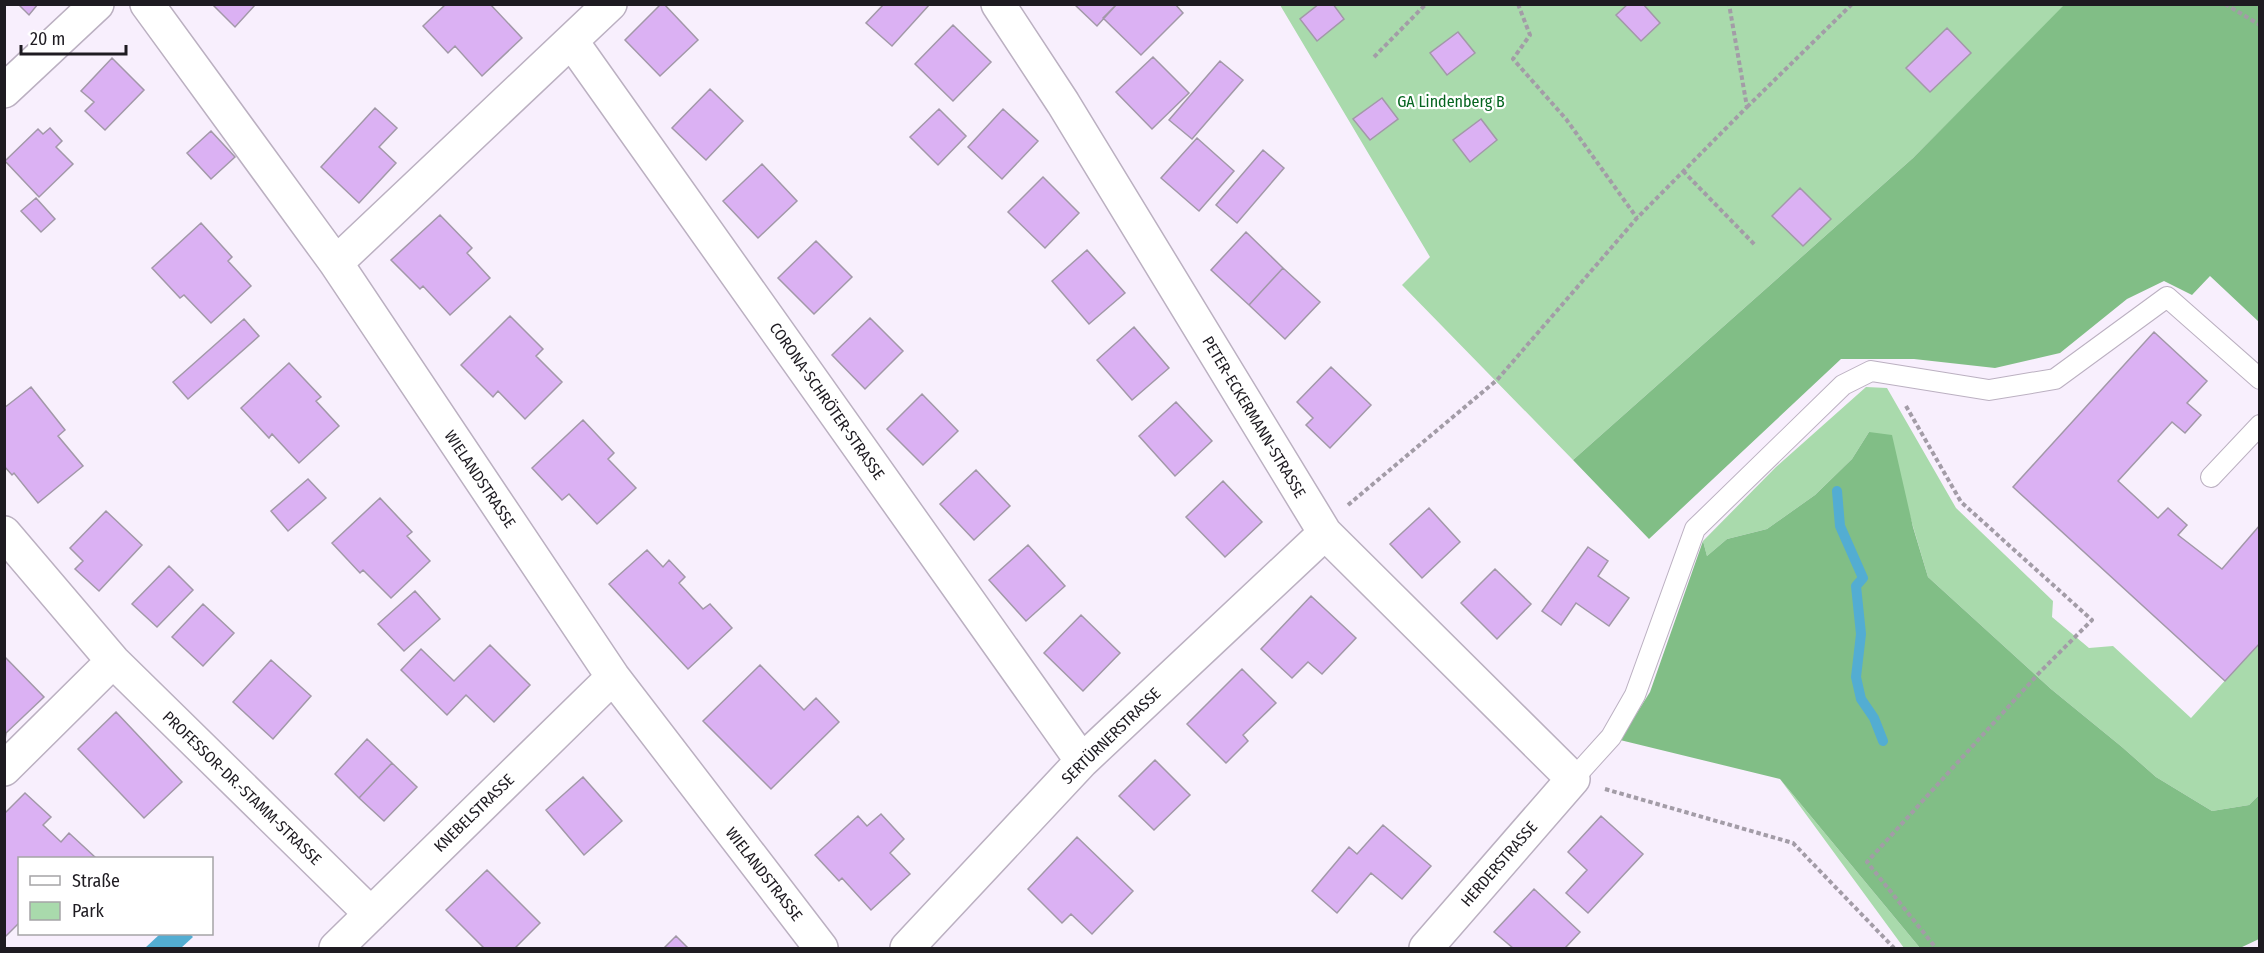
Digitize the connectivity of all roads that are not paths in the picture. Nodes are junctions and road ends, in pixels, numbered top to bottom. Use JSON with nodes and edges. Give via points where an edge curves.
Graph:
{"nodes":[{"id":1,"x":97,"y":4,"type":"edge"},
{"id":2,"x":147,"y":4,"type":"edge"},
{"id":3,"x":610,"y":4,"type":"edge"},
{"id":4,"x":998,"y":4,"type":"edge"},
{"id":5,"x":572,"y":42,"type":"junction"},
{"id":6,"x":4,"y":90,"type":"edge"},
{"id":7,"x":336,"y":263,"type":"junction"},
{"id":8,"x":2259,"y":379,"type":"edge"},
{"id":9,"x":2259,"y":425,"type":"edge"},
{"id":10,"x":2211,"y":477,"type":"dead end"},
{"id":11,"x":4,"y":533,"type":"edge"},
{"id":12,"x":1325,"y":533,"type":"junction"},
{"id":13,"x":113,"y":661,"type":"junction"},
{"id":14,"x":613,"y":677,"type":"junction"},
{"id":15,"x":1082,"y":761,"type":"junction"},
{"id":16,"x":4,"y":770,"type":"edge"},
{"id":17,"x":1573,"y":779,"type":"junction"},
{"id":18,"x":371,"y":914,"type":"junction"},
{"id":19,"x":336,"y":948,"type":"edge"},
{"id":20,"x":821,"y":948,"type":"edge"},
{"id":21,"x":908,"y":948,"type":"edge"},
{"id":22,"x":1426,"y":948,"type":"edge"}],
"edges":[{"from":1,"to":6,"type":"street"},
{"from":2,"to":7,"type":"street","name":"WIELANDSTRASSE"},
{"from":3,"to":5,"type":"street"},
{"from":4,"to":12,"type":"street","name":"PETER-ECKERMANN-STRASSE","via":[[1063,103]]},
{"from":5,"to":7,"type":"street"},
{"from":5,"to":15,"type":"street","name":"CORONA-SCHRÖTER-STRASSE"},
{"from":7,"to":14,"type":"street","name":"WIELANDSTRASSE"},
{"from":8,"to":17,"type":"lane","via":[[2167,297],[2055,379],[1989,390],[1872,371],[1843,385],[1695,529],[1635,695],[1611,737]]},
{"from":9,"to":10,"type":"lane"},
{"from":11,"to":13,"type":"street","name":"PROFESSOR-DR.-STAMM-STRASSE"},
{"from":12,"to":15,"type":"street","name":"SERTÜRNERSTRASSE"},
{"from":12,"to":17,"type":"street","name":"PETER-ECKERMANN-STRASSE"},
{"from":13,"to":16,"type":"street"},
{"from":13,"to":18,"type":"street","name":"PROFESSOR-DR.-STAMM-STRASSE"},
{"from":14,"to":18,"type":"street","name":"KNEBELSTRASSE"},
{"from":14,"to":20,"type":"street","name":"WIELANDSTRASSE"},
{"from":15,"to":21,"type":"street","name":"SERTÜRNERSTRASSE"},
{"from":17,"to":22,"type":"street","name":"HERDERSTRASSE"},
{"from":18,"to":19,"type":"street","name":"KNEBELSTRASSE"}]}
